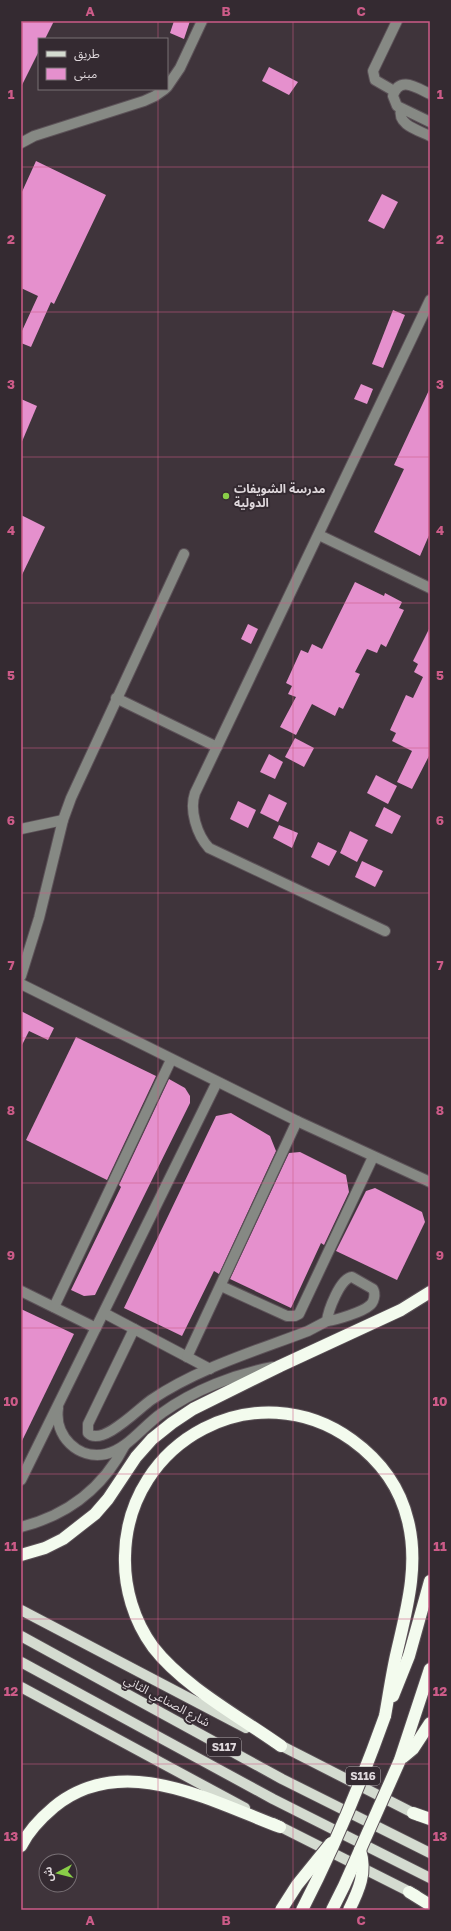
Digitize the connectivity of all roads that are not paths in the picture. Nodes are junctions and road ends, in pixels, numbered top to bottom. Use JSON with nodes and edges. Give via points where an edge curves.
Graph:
{"nodes":[{"id":1,"x":202,"y":21,"type":"edge"},
{"id":2,"x":397,"y":21,"type":"edge"},
{"id":3,"x":168,"y":85,"type":"edge"},
{"id":4,"x":163,"y":90,"type":"edge"},
{"id":5,"x":394,"y":92,"type":"junction"},
{"id":6,"x":430,"y":94,"type":"edge"},
{"id":7,"x":402,"y":109,"type":"junction"},
{"id":8,"x":430,"y":122,"type":"edge"},
{"id":9,"x":430,"y":136,"type":"edge"},
{"id":10,"x":21,"y":143,"type":"edge"},
{"id":11,"x":430,"y":300,"type":"edge"},
{"id":12,"x":319,"y":535,"type":"junction"},
{"id":13,"x":184,"y":554,"type":"dead end"},
{"id":14,"x":430,"y":588,"type":"edge"},
{"id":15,"x":116,"y":698,"type":"junction"},
{"id":16,"x":217,"y":747,"type":"junction"},
{"id":17,"x":63,"y":820,"type":"junction"},
{"id":18,"x":21,"y":829,"type":"edge"},
{"id":19,"x":385,"y":931,"type":"dead end"},
{"id":20,"x":21,"y":976,"type":"edge"},
{"id":21,"x":21,"y":984,"type":"edge"},
{"id":22,"x":171,"y":1060,"type":"junction"},
{"id":23,"x":217,"y":1082,"type":"junction"},
{"id":24,"x":297,"y":1121,"type":"junction"},
{"id":25,"x":373,"y":1157,"type":"junction"},
{"id":26,"x":430,"y":1182,"type":"edge"},
{"id":27,"x":221,"y":1286,"type":"junction"},
{"id":28,"x":21,"y":1291,"type":"edge"},
{"id":29,"x":430,"y":1292,"type":"edge"},
{"id":30,"x":54,"y":1307,"type":"junction"},
{"id":31,"x":104,"y":1313,"type":"junction"},
{"id":32,"x":327,"y":1321,"type":"junction"},
{"id":33,"x":96,"y":1328,"type":"junction"},
{"id":34,"x":134,"y":1329,"type":"junction"},
{"id":35,"x":187,"y":1357,"type":"junction"},
{"id":36,"x":280,"y":1366,"type":"junction"},
{"id":37,"x":210,"y":1369,"type":"junction"},
{"id":38,"x":61,"y":1398,"type":"junction"},
{"id":39,"x":126,"y":1443,"type":"junction"},
{"id":40,"x":21,"y":1480,"type":"edge"},
{"id":41,"x":21,"y":1527,"type":"edge"},
{"id":42,"x":21,"y":1555,"type":"edge"},
{"id":43,"x":430,"y":1582,"type":"edge"},
{"id":44,"x":21,"y":1610,"type":"edge"},
{"id":45,"x":21,"y":1636,"type":"edge"},
{"id":46,"x":21,"y":1662,"type":"edge"},
{"id":47,"x":430,"y":1669,"type":"edge"},
{"id":48,"x":21,"y":1686,"type":"edge"},
{"id":49,"x":385,"y":1716,"type":"junction"},
{"id":50,"x":430,"y":1723,"type":"edge"},
{"id":51,"x":281,"y":1746,"type":"junction"},
{"id":52,"x":400,"y":1760,"type":"junction"},
{"id":53,"x":413,"y":1813,"type":"joint"},
{"id":54,"x":430,"y":1821,"type":"edge"},
{"id":55,"x":280,"y":1827,"type":"junction"},
{"id":56,"x":338,"y":1834,"type":"junction"},
{"id":57,"x":21,"y":1846,"type":"edge"},
{"id":58,"x":360,"y":1850,"type":"junction"},
{"id":59,"x":430,"y":1853,"type":"edge"},
{"id":60,"x":430,"y":1878,"type":"edge"},
{"id":61,"x":409,"y":1892,"type":"joint"},
{"id":62,"x":430,"y":1904,"type":"edge"},
{"id":63,"x":281,"y":1910,"type":"edge"},
{"id":64,"x":302,"y":1910,"type":"edge"},
{"id":65,"x":332,"y":1910,"type":"edge"},
{"id":66,"x":349,"y":1910,"type":"edge"}],
"edges":[{"from":1,"to":3,"type":"street","via":[[180,68]]},
{"from":2,"to":5,"type":"street","via":[[373,71],[373,76],[379,84]]},
{"from":4,"to":10,"type":"street","via":[[144,101],[34,136]]},
{"from":5,"to":6,"type":"street","via":[[398,86],[408,84]]},
{"from":5,"to":7,"type":"street","via":[[394,102]]},
{"from":7,"to":8,"type":"street"},
{"from":7,"to":9,"type":"street","via":[[401,118],[405,124]]},
{"from":11,"to":12,"type":"street"},
{"from":12,"to":14,"type":"street"},
{"from":12,"to":16,"type":"street"},
{"from":13,"to":15,"type":"street"},
{"from":15,"to":16,"type":"street"},
{"from":15,"to":17,"type":"street"},
{"from":16,"to":19,"type":"street","via":[[195,793],[192,806],[201,836],[209,848]]},
{"from":17,"to":18,"type":"street"},
{"from":17,"to":20,"type":"street","via":[[45,897]]},
{"from":21,"to":22,"type":"street"},
{"from":22,"to":23,"type":"street"},
{"from":22,"to":30,"type":"street"},
{"from":23,"to":24,"type":"street"},
{"from":23,"to":31,"type":"street"},
{"from":24,"to":25,"type":"street"},
{"from":24,"to":27,"type":"street"},
{"from":25,"to":26,"type":"street"},
{"from":25,"to":27,"type":"street","via":[[299,1314],[287,1316]]},
{"from":27,"to":35,"type":"street"},
{"from":28,"to":30,"type":"street"},
{"from":29,"to":36,"type":"highway","via":[[401,1310]]},
{"from":30,"to":33,"type":"street"},
{"from":31,"to":33,"type":"street"},
{"from":31,"to":34,"type":"street"},
{"from":32,"to":32,"type":"street","via":[[369,1307],[374,1289],[355,1278],[346,1279],[330,1307]]},
{"from":32,"to":37,"type":"street","via":[[308,1331]]},
{"from":33,"to":38,"type":"street"},
{"from":34,"to":35,"type":"street"},
{"from":34,"to":37,"type":"street","via":[[88,1424],[88,1433],[91,1436],[100,1437],[108,1434],[152,1400]]},
{"from":35,"to":37,"type":"street"},
{"from":36,"to":39,"type":"street","via":[[242,1374],[182,1401],[162,1413]]},
{"from":36,"to":42,"type":"highway","via":[[193,1409],[172,1423],[152,1438],[95,1514],[63,1539],[45,1548]]},
{"from":38,"to":39,"type":"street","via":[[58,1420],[61,1431],[75,1448],[85,1453],[107,1454]]},
{"from":38,"to":40,"type":"street"},
{"from":39,"to":41,"type":"street","via":[[106,1476],[77,1503],[59,1514]]},
{"from":43,"to":49,"type":"highway","number":"S116","via":[[409,1656]]},
{"from":44,"to":51,"type":"main road"},
{"from":45,"to":59,"type":"main road","name":"شارع الصناعي الثاني","number":"S117","via":[[282,1778]]},
{"from":46,"to":60,"type":"main road","number":"S117","via":[[273,1799]]},
{"from":47,"to":52,"type":"highway","number":"S116"},
{"from":48,"to":55,"type":"main road"},
{"from":49,"to":51,"type":"highway","via":[[411,1588],[413,1566],[408,1521],[396,1488],[381,1465],[343,1433],[320,1422],[296,1415],[249,1414],[204,1427],[166,1455],[142,1488],[130,1516],[124,1565],[132,1608],[152,1645],[166,1662]]},
{"from":49,"to":56,"type":"highway","number":"S116","bridge":true,"via":[[356,1796]]},
{"from":50,"to":52,"type":"highway","via":[[413,1749]]},
{"from":51,"to":53,"type":"main road"},
{"from":52,"to":58,"type":"highway","number":"S116","bridge":true},
{"from":53,"to":54,"type":"highway"},
{"from":55,"to":57,"type":"highway","via":[[178,1788],[118,1782],[96,1786],[69,1797],[42,1817]]},
{"from":55,"to":61,"type":"main road"},
{"from":56,"to":63,"type":"highway","bridge":true},
{"from":56,"to":64,"type":"highway","number":"S116","bridge":true},
{"from":58,"to":65,"type":"highway","number":"S116","bridge":true},
{"from":58,"to":66,"type":"highway","bridge":true,"via":[[363,1874]]},
{"from":61,"to":62,"type":"highway"}]}
